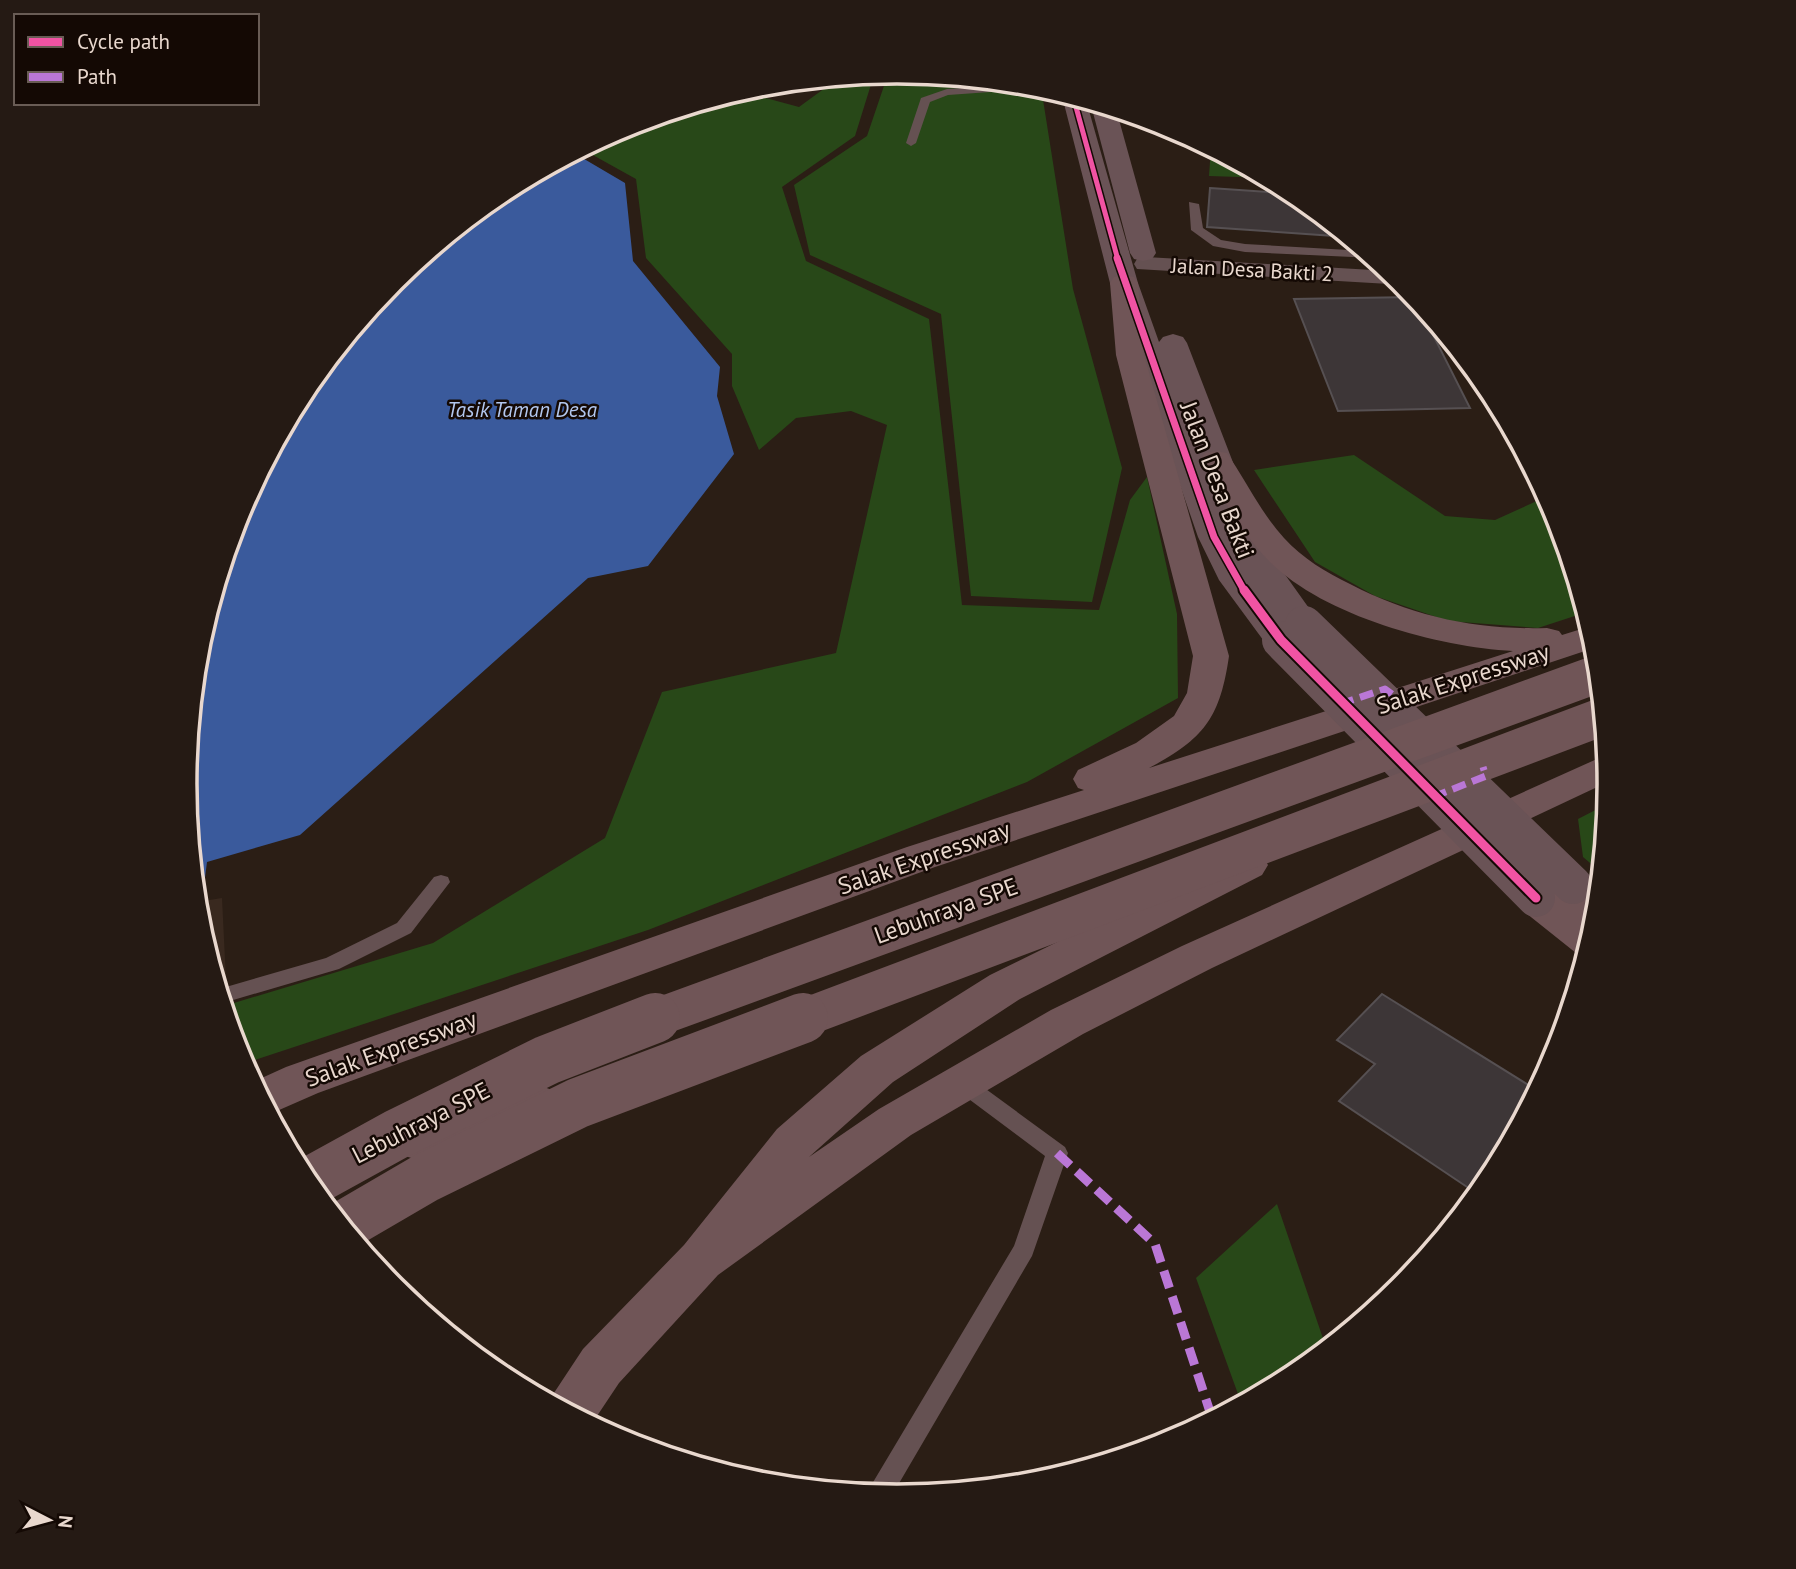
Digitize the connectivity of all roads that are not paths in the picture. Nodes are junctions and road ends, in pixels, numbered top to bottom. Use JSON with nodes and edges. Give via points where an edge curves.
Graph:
{"nodes":[{"id":1,"x":985,"y":90,"type":"edge"},
{"id":2,"x":1077,"y":108,"type":"edge"},
{"id":3,"x":1105,"y":116,"type":"edge"},
{"id":4,"x":911,"y":143,"type":"dead end"},
{"id":5,"x":1193,"y":204,"type":"dead end"},
{"id":6,"x":1356,"y":255,"type":"edge"},
{"id":7,"x":1135,"y":274,"type":"junction"},
{"id":8,"x":1382,"y":279,"type":"edge"},
{"id":9,"x":1216,"y":460,"type":"junction"},
{"id":10,"x":1293,"y":632,"type":"junction"},
{"id":11,"x":1583,"y":637,"type":"edge"},
{"id":12,"x":1583,"y":640,"type":"edge"},
{"id":13,"x":1590,"y":677,"type":"edge"},
{"id":14,"x":1595,"y":721,"type":"edge"},
{"id":15,"x":1595,"y":721,"type":"edge"},
{"id":16,"x":1598,"y":771,"type":"edge"},
{"id":17,"x":1368,"y":811,"type":"junction"},
{"id":18,"x":922,"y":857,"type":"junction"},
{"id":19,"x":441,"y":882,"type":"dead end"},
{"id":20,"x":1569,"y":896,"type":"edge"},
{"id":21,"x":1584,"y":927,"type":"edge"},
{"id":22,"x":230,"y":993,"type":"edge"},
{"id":23,"x":302,"y":1080,"type":"junction"},
{"id":24,"x":961,"y":1082,"type":"junction"},
{"id":25,"x":268,"y":1089,"type":"edge"},
{"id":26,"x":270,"y":1094,"type":"edge"},
{"id":27,"x":318,"y":1176,"type":"edge"},
{"id":28,"x":319,"y":1178,"type":"edge"},
{"id":29,"x":351,"y":1222,"type":"edge"},
{"id":30,"x":701,"y":1260,"type":"junction"},
{"id":31,"x":574,"y":1405,"type":"edge"},
{"id":32,"x":884,"y":1485,"type":"edge"}],
"edges":[{"from":1,"to":4,"type":"lane","via":[[947,92],[925,100]]},
{"from":2,"to":7,"type":"street","name":"Jalan Desa Bakti"},
{"from":3,"to":7,"type":"street","name":"Jalan Desa Bakti"},
{"from":5,"to":6,"type":"lane","via":[[1197,230],[1217,243]]},
{"from":7,"to":8,"type":"street","name":"Jalan Desa Bakti 2"},
{"from":7,"to":9,"type":"street","name":"Jalan Desa Bakti"},
{"from":7,"to":10,"type":"street","name":"Jalan Desa Bakti","via":[[1214,537],[1236,580]]},
{"from":7,"to":18,"type":"highway","via":[[1130,355],[1211,656],[1205,691],[1195,714],[1167,742]]},
{"from":9,"to":10,"type":"street","name":"Jalan Desa Bakti","via":[[1250,549]]},
{"from":9,"to":11,"type":"highway","via":[[1260,530],[1284,556],[1308,575],[1372,610],[1484,640]]},
{"from":10,"to":20,"type":"street","name":"Jalan Desa Bakti","bridge":true},
{"from":12,"to":18,"type":"highway","name":"Salak Expressway"},
{"from":13,"to":27,"type":"highway","name":"Lebuhraya SPE","bridge":true,"via":[[547,1060]]},
{"from":14,"to":17,"type":"highway"},
{"from":15,"to":29,"type":"highway","name":"Lebuhraya SPE","bridge":true,"via":[[578,1103],[427,1177]]},
{"from":16,"to":24,"type":"highway","via":[[1197,957]]},
{"from":17,"to":28,"type":"highway","via":[[820,1024],[591,1084]]},
{"from":17,"to":30,"type":"highway","via":[[1260,859],[1005,987],[877,1069],[793,1143]]},
{"from":18,"to":23,"type":"highway","name":"Salak Expressway"},
{"from":19,"to":22,"type":"lane","via":[[404,928],[332,964]]},
{"from":20,"to":21,"type":"highway"},
{"from":23,"to":25,"type":"highway"},
{"from":23,"to":26,"type":"highway","name":"Salak Expressway"},
{"from":24,"to":30,"type":"highway","via":[[895,1122]]},
{"from":24,"to":32,"type":"lane","via":[[1057,1153],[1024,1249]]},
{"from":30,"to":31,"type":"highway","via":[[601,1366]]}]}
